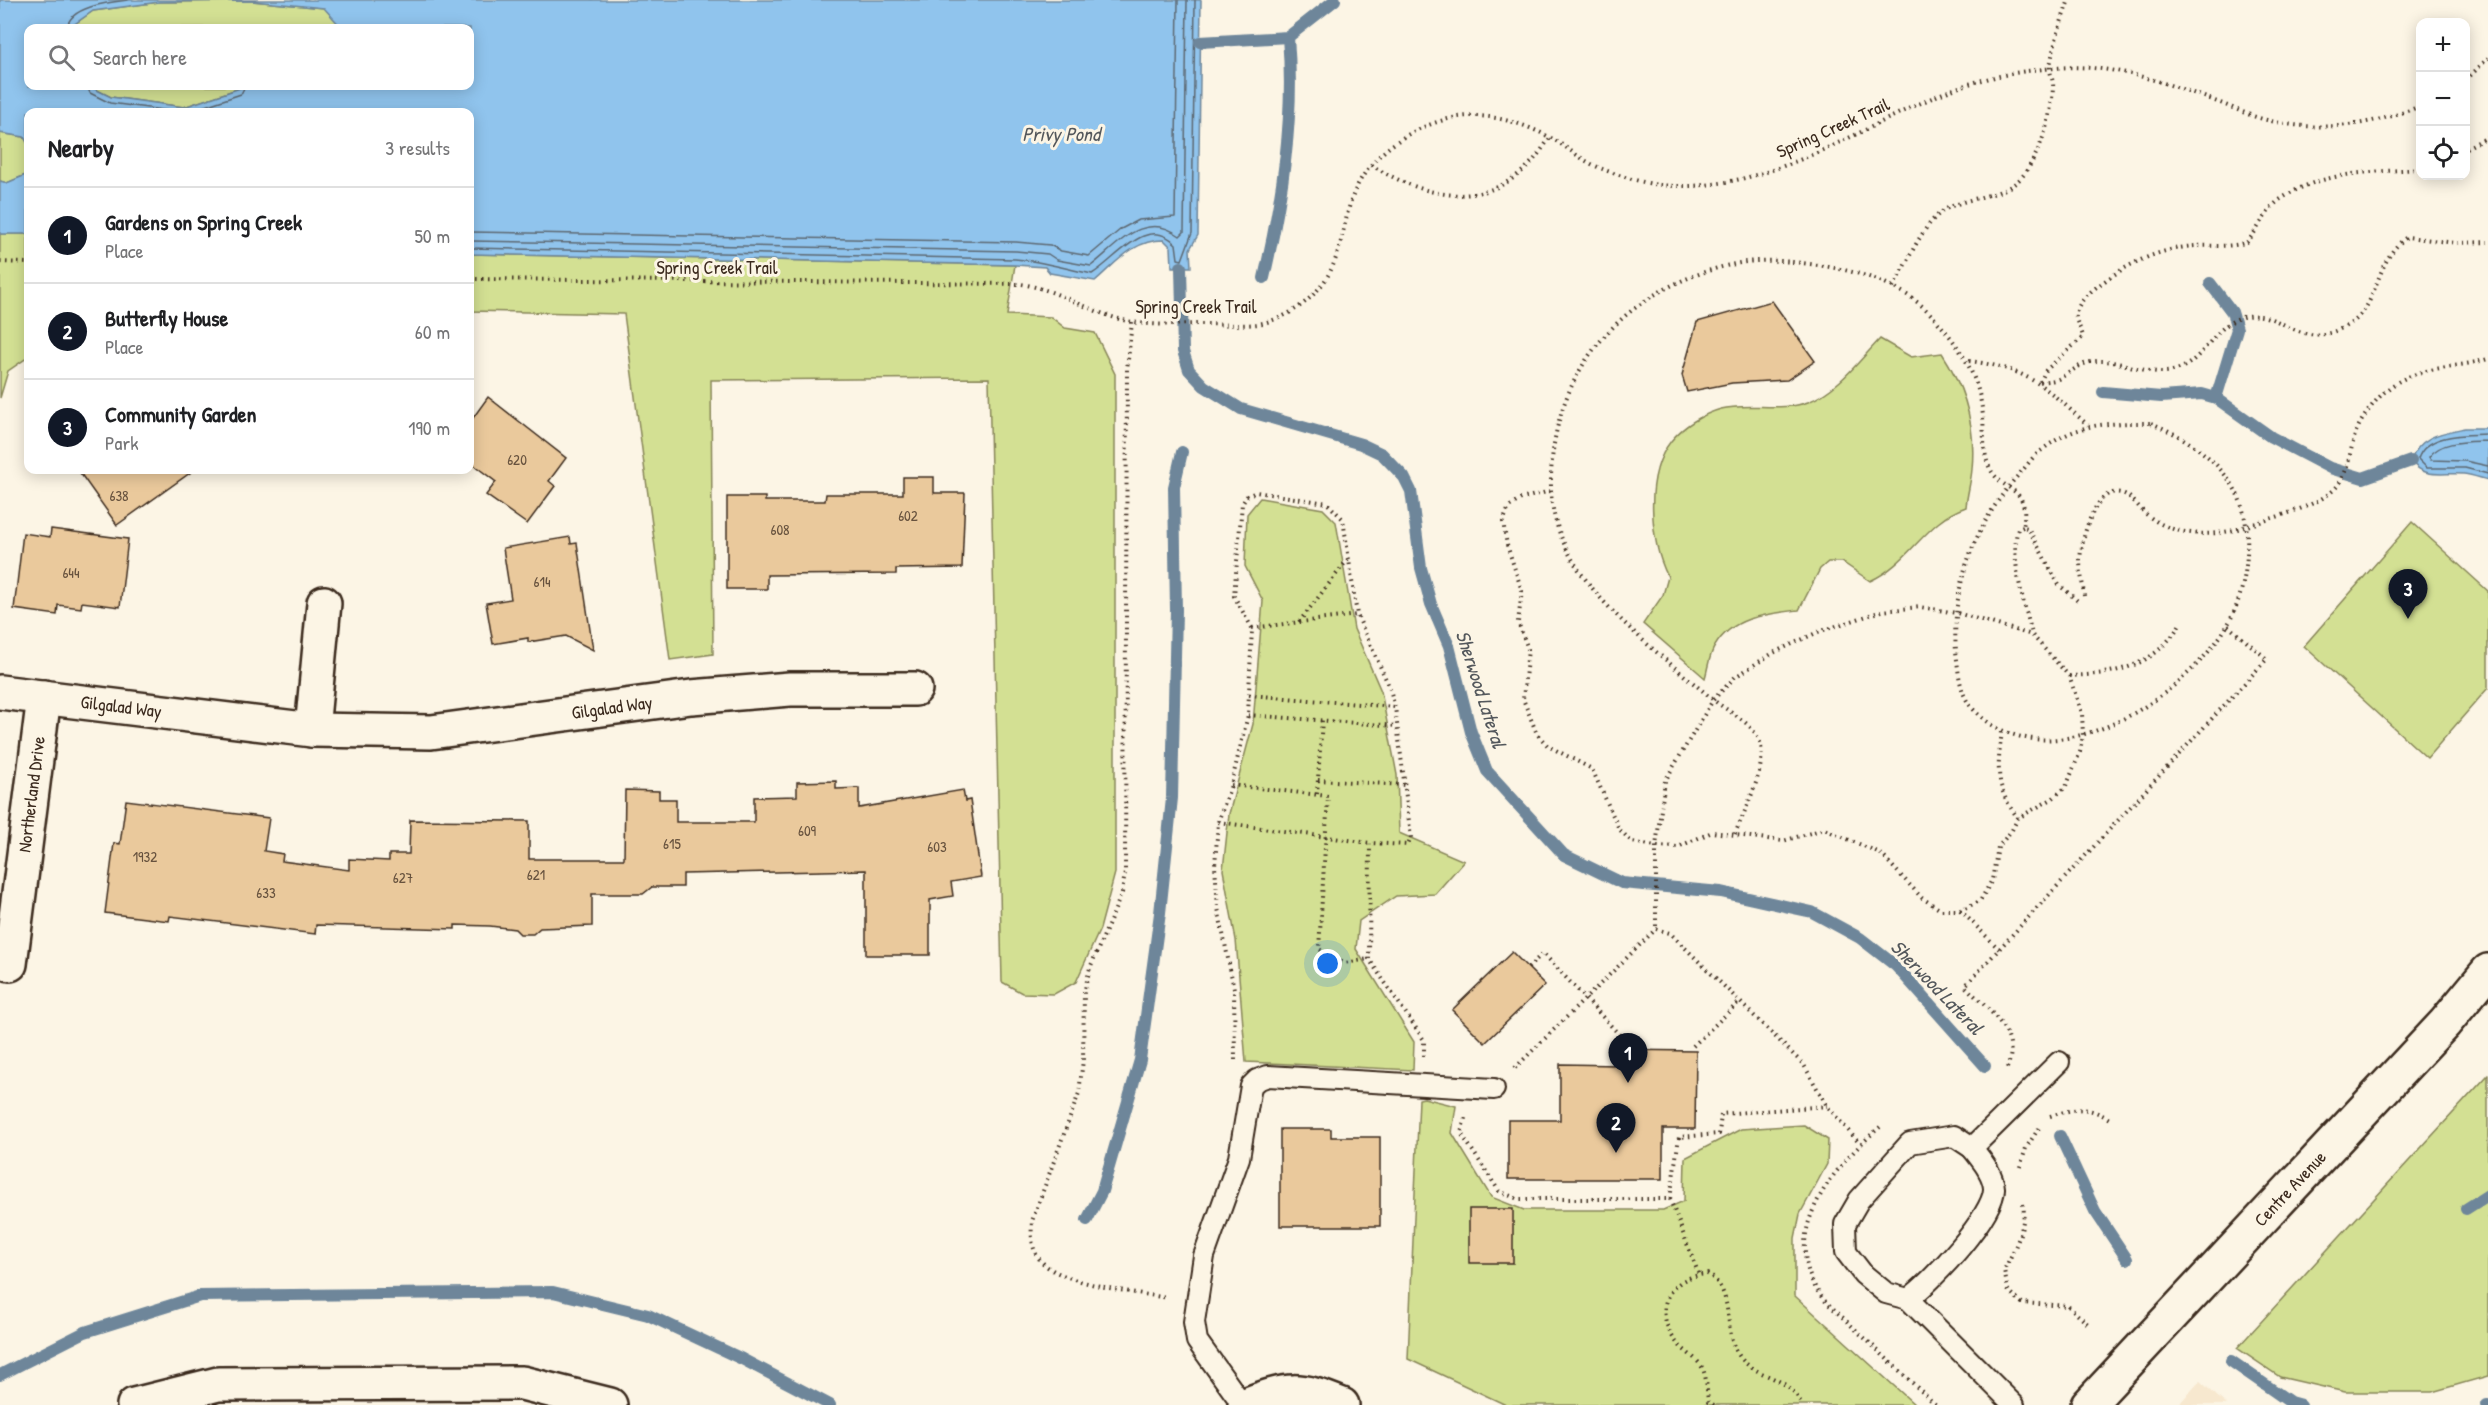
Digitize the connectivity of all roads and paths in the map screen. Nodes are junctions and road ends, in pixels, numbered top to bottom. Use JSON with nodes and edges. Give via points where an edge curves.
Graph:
{"nodes":[{"id":1,"x":2069,"y":0,"type":"edge"},
{"id":2,"x":2488,"y":58,"type":"edge"},
{"id":3,"x":2050,"y":68,"type":"junction"},
{"id":4,"x":2470,"y":76,"type":"edge"},
{"id":5,"x":2416,"y":108,"type":"edge"},
{"id":6,"x":2488,"y":137,"type":"edge"},
{"id":7,"x":1550,"y":138,"type":"junction"},
{"id":8,"x":2470,"y":146,"type":"edge"},
{"id":9,"x":1371,"y":165,"type":"junction"},
{"id":10,"x":2416,"y":170,"type":"edge"},
{"id":11,"x":2488,"y":242,"type":"edge"},
{"id":12,"x":0,"y":262,"type":"edge"},
{"id":13,"x":24,"y":263,"type":"edge"},
{"id":14,"x":474,"y":279,"type":"edge"},
{"id":15,"x":1893,"y":287,"type":"junction"},
{"id":16,"x":1132,"y":322,"type":"junction"},
{"id":17,"x":2488,"y":359,"type":"edge"},
{"id":18,"x":1969,"y":361,"type":"junction"},
{"id":19,"x":2040,"y":382,"type":"junction"},
{"id":20,"x":2088,"y":425,"type":"junction"},
{"id":21,"x":2008,"y":486,"type":"junction"},
{"id":22,"x":1550,"y":491,"type":"junction"},
{"id":23,"x":2023,"y":527,"type":"junction"},
{"id":24,"x":2246,"y":527,"type":"junction"},
{"id":25,"x":1349,"y":558,"type":"junction"},
{"id":26,"x":2084,"y":596,"type":"dead end"},
{"id":27,"x":2079,"y":602,"type":"dead end"},
{"id":28,"x":324,"y":603,"type":"dead end"},
{"id":29,"x":1956,"y":613,"type":"junction"},
{"id":30,"x":1357,"y":615,"type":"junction"},
{"id":31,"x":1299,"y":622,"type":"junction"},
{"id":32,"x":2180,"y":624,"type":"dead end"},
{"id":33,"x":2227,"y":625,"type":"junction"},
{"id":34,"x":1252,"y":628,"type":"junction"},
{"id":35,"x":2032,"y":635,"type":"junction"},
{"id":36,"x":2068,"y":676,"type":"junction"},
{"id":37,"x":915,"y":689,"type":"dead end"},
{"id":38,"x":0,"y":692,"type":"edge"},
{"id":39,"x":1249,"y":695,"type":"junction"},
{"id":40,"x":44,"y":697,"type":"junction"},
{"id":41,"x":1713,"y":700,"type":"junction"},
{"id":42,"x":1395,"y":706,"type":"junction"},
{"id":43,"x":1248,"y":715,"type":"junction"},
{"id":44,"x":1322,"y":720,"type":"junction"},
{"id":45,"x":1397,"y":726,"type":"junction"},
{"id":46,"x":312,"y":730,"type":"junction"},
{"id":47,"x":2002,"y":732,"type":"junction"},
{"id":48,"x":2083,"y":735,"type":"junction"},
{"id":49,"x":1318,"y":780,"type":"junction"},
{"id":50,"x":1231,"y":784,"type":"junction"},
{"id":51,"x":1405,"y":785,"type":"junction"},
{"id":52,"x":1317,"y":795,"type":"junction"},
{"id":53,"x":2018,"y":818,"type":"junction"},
{"id":54,"x":1218,"y":822,"type":"junction"},
{"id":55,"x":1735,"y":834,"type":"junction"},
{"id":56,"x":1325,"y":836,"type":"junction"},
{"id":57,"x":1370,"y":843,"type":"junction"},
{"id":58,"x":1656,"y":846,"type":"junction"},
{"id":59,"x":1960,"y":910,"type":"junction"},
{"id":60,"x":1656,"y":929,"type":"junction"},
{"id":61,"x":1999,"y":949,"type":"junction"},
{"id":62,"x":1369,"y":958,"type":"junction"},
{"id":63,"x":10,"y":964,"type":"dead end"},
{"id":64,"x":1528,"y":968,"type":"dead end"},
{"id":65,"x":2488,"y":971,"type":"edge"},
{"id":66,"x":1585,"y":998,"type":"junction"},
{"id":67,"x":1738,"y":1003,"type":"junction"},
{"id":68,"x":1628,"y":1044,"type":"dead end"},
{"id":69,"x":1693,"y":1046,"type":"dead end"},
{"id":70,"x":2059,"y":1062,"type":"dead end"},
{"id":71,"x":2003,"y":1076,"type":"dead end"},
{"id":72,"x":1257,"y":1080,"type":"junction"},
{"id":73,"x":1423,"y":1084,"type":"junction"},
{"id":74,"x":1494,"y":1089,"type":"junction"},
{"id":75,"x":1827,"y":1106,"type":"junction"},
{"id":76,"x":2046,"y":1120,"type":"dead end"},
{"id":77,"x":2111,"y":1120,"type":"dead end"},
{"id":78,"x":1883,"y":1125,"type":"dead end"},
{"id":79,"x":2041,"y":1125,"type":"dead end"},
{"id":80,"x":1860,"y":1144,"type":"junction"},
{"id":81,"x":1972,"y":1148,"type":"junction"},
{"id":82,"x":2018,"y":1176,"type":"dead end"},
{"id":83,"x":2021,"y":1195,"type":"dead end"},
{"id":84,"x":1670,"y":1199,"type":"junction"},
{"id":85,"x":1699,"y":1275,"type":"junction"},
{"id":86,"x":1908,"y":1299,"type":"junction"},
{"id":87,"x":1195,"y":1303,"type":"junction"},
{"id":88,"x":2088,"y":1324,"type":"dead end"},
{"id":89,"x":134,"y":1405,"type":"edge"},
{"id":90,"x":610,"y":1405,"type":"edge"},
{"id":91,"x":1244,"y":1405,"type":"edge"},
{"id":92,"x":1342,"y":1405,"type":"edge"},
{"id":93,"x":1714,"y":1405,"type":"edge"},
{"id":94,"x":1801,"y":1405,"type":"edge"},
{"id":95,"x":1936,"y":1405,"type":"edge"},
{"id":96,"x":2014,"y":1405,"type":"edge"},
{"id":97,"x":2088,"y":1405,"type":"edge"}],
"edges":[{"from":1,"to":3,"type":"path"},
{"from":2,"to":4,"type":"path"},
{"from":3,"to":5,"type":"path","name":"Spring Creek Trail","via":[[2078,66],[2130,74],[2167,83],[2265,120],[2308,127],[2367,124]]},
{"from":3,"to":7,"type":"path","name":"Spring Creek Trail","via":[[1998,75],[1943,93],[1788,165],[1716,183],[1659,185],[1599,168]]},
{"from":3,"to":15,"type":"path","via":[[2051,111],[2040,147],[2023,176],[1998,193],[1940,213],[1928,226]]},
{"from":6,"to":8,"type":"path"},
{"from":7,"to":9,"type":"path","name":"Spring Creek Trail","via":[[1518,123],[1490,116],[1450,118],[1412,132],[1388,147]]},
{"from":7,"to":9,"type":"path","via":[[1528,166],[1504,184],[1474,195],[1434,194],[1397,181]]},
{"from":9,"to":16,"type":"path","name":"Spring Creek Trail","via":[[1353,196],[1335,263],[1319,290],[1288,314],[1258,324]]},
{"from":10,"to":19,"type":"path","via":[[2369,171],[2302,188],[2279,199],[2247,242],[2193,246],[2134,261],[2091,290],[2077,310],[2083,337],[2046,370]]},
{"from":11,"to":19,"type":"path","via":[[2406,237],[2390,251],[2365,311],[2343,328],[2313,335],[2271,320],[2244,317],[2230,321],[2197,358],[2174,371],[2099,361]]},
{"from":12,"to":13,"type":"path"},
{"from":14,"to":16,"type":"path","name":"Spring Creek Trail","via":[[1021,284],[1060,293]]},
{"from":15,"to":18,"type":"path","via":[[1934,318]]},
{"from":15,"to":22,"type":"path","via":[[1831,267],[1788,261],[1742,263],[1703,273],[1637,304],[1604,335],[1584,361],[1556,433]]},
{"from":16,"to":87,"type":"path","via":[[1127,369],[1125,872],[1122,893],[1090,968],[1084,993],[1079,1094],[1032,1221],[1031,1242],[1043,1263],[1066,1277]]},
{"from":17,"to":24,"type":"path","via":[[2410,375],[2393,385],[2356,431],[2338,484],[2306,506]]},
{"from":18,"to":19,"type":"path","via":[[2012,369]]},
{"from":18,"to":21,"type":"path","via":[[1983,413],[1987,461],[1993,474]]},
{"from":19,"to":20,"type":"path"},
{"from":20,"to":21,"type":"path","via":[[2041,450]]},
{"from":20,"to":24,"type":"path","via":[[2151,423],[2175,433],[2200,450],[2231,483]]},
{"from":21,"to":23,"type":"path","via":[[2020,495],[2026,510]]},
{"from":21,"to":29,"type":"path","via":[[1967,558]]},
{"from":22,"to":41,"type":"path","via":[[1555,519],[1570,554],[1590,584],[1627,626]]},
{"from":22,"to":58,"type":"path","via":[[1521,499],[1509,507],[1503,522],[1522,591],[1518,622],[1528,649],[1523,699],[1527,716],[1548,746],[1592,769],[1625,838]]},
{"from":23,"to":27,"type":"path","via":[[2028,528],[2059,585]]},
{"from":23,"to":35,"type":"path","via":[[2015,538],[2015,553]]},
{"from":24,"to":26,"type":"path","via":[[2222,534],[2184,532],[2164,526],[2146,515],[2128,496],[2114,492],[2096,507],[2086,527],[2080,561]]},
{"from":24,"to":33,"type":"path","via":[[2242,589]]},
{"from":25,"to":30,"type":"path"},
{"from":25,"to":31,"type":"path"},
{"from":25,"to":34,"type":"path","via":[[1343,519],[1327,503],[1256,492],[1247,496],[1242,504],[1234,596]]},
{"from":28,"to":46,"type":"street"},
{"from":29,"to":35,"type":"path"},
{"from":29,"to":41,"type":"path","via":[[1920,607],[1882,611],[1818,632],[1735,677]]},
{"from":29,"to":47,"type":"path","via":[[1955,646],[1966,700],[1987,723]]},
{"from":30,"to":31,"type":"path"},
{"from":30,"to":42,"type":"path"},
{"from":31,"to":34,"type":"path"},
{"from":32,"to":36,"type":"path","via":[[2160,650],[2136,666],[2106,675]]},
{"from":33,"to":48,"type":"path","via":[[2211,648],[2171,689],[2122,721]]},
{"from":33,"to":61,"type":"path","via":[[2267,659]]},
{"from":34,"to":39,"type":"path"},
{"from":35,"to":36,"type":"path"},
{"from":36,"to":48,"type":"path","via":[[2082,713]]},
{"from":37,"to":46,"type":"street","name":"Gilgalad Way","via":[[790,689],[691,697],[431,732]]},
{"from":38,"to":40,"type":"street","name":"Gilgalad Way"},
{"from":39,"to":42,"type":"path"},
{"from":39,"to":43,"type":"path"},
{"from":40,"to":46,"type":"street","name":"Gilgalad Way"},
{"from":40,"to":63,"type":"street","name":"Northerland Drive"},
{"from":41,"to":55,"type":"path","via":[[1747,724],[1760,742],[1761,764]]},
{"from":41,"to":58,"type":"path","via":[[1665,781]]},
{"from":42,"to":45,"type":"path"},
{"from":43,"to":44,"type":"path"},
{"from":43,"to":50,"type":"path"},
{"from":44,"to":45,"type":"path"},
{"from":44,"to":49,"type":"path"},
{"from":45,"to":51,"type":"path"},
{"from":47,"to":48,"type":"path","via":[[2028,738]]},
{"from":47,"to":53,"type":"path","via":[[1998,781],[2004,801]]},
{"from":48,"to":53,"type":"path","via":[[2067,787]]},
{"from":49,"to":51,"type":"path"},
{"from":49,"to":52,"type":"path"},
{"from":50,"to":52,"type":"path"},
{"from":50,"to":54,"type":"path"},
{"from":51,"to":57,"type":"path","via":[[1411,838],[1408,845]]},
{"from":52,"to":56,"type":"path","via":[[1328,796]]},
{"from":53,"to":59,"type":"path","via":[[1998,847],[1992,880],[1980,901]]},
{"from":54,"to":56,"type":"path"},
{"from":54,"to":72,"type":"path","via":[[1215,866],[1218,908],[1234,989],[1235,1060]]},
{"from":55,"to":58,"type":"path","via":[[1712,831],[1678,847]]},
{"from":55,"to":59,"type":"path","via":[[1783,841],[1824,829],[1880,853],[1922,898],[1941,910]]},
{"from":56,"to":57,"type":"path"},
{"from":56,"to":62,"type":"path","via":[[1319,949],[1344,963]]},
{"from":57,"to":62,"type":"path"},
{"from":58,"to":60,"type":"path"},
{"from":59,"to":61,"type":"path"},
{"from":60,"to":66,"type":"path"},
{"from":60,"to":67,"type":"path","via":[[1670,933]]},
{"from":61,"to":71,"type":"path","via":[[1965,986],[2007,1029],[2012,1058]]},
{"from":62,"to":73,"type":"path","via":[[1424,1040]]},
{"from":64,"to":66,"type":"path","via":[[1543,953]]},
{"from":65,"to":97,"type":"street","name":"Centre Avenue","via":[[2445,1023]]},
{"from":66,"to":68,"type":"path"},
{"from":66,"to":74,"type":"path"},
{"from":67,"to":69,"type":"path"},
{"from":67,"to":75,"type":"path","via":[[1804,1065]]},
{"from":70,"to":81,"type":"lane"},
{"from":72,"to":73,"type":"lane","via":[[1268,1076]]},
{"from":72,"to":87,"type":"lane","via":[[1251,1086],[1239,1158],[1206,1246]]},
{"from":73,"to":74,"type":"lane"},
{"from":74,"to":84,"type":"path","via":[[1464,1119],[1461,1133],[1499,1191],[1518,1199]]},
{"from":75,"to":80,"type":"path"},
{"from":75,"to":84,"type":"path","via":[[1721,1114],[1719,1134],[1679,1137]]},
{"from":76,"to":77,"type":"path","via":[[2072,1110],[2094,1109]]},
{"from":78,"to":80,"type":"path"},
{"from":79,"to":82,"type":"path","via":[[2026,1148]]},
{"from":80,"to":95,"type":"path","via":[[1811,1210],[1805,1242],[1811,1278],[1823,1299]]},
{"from":81,"to":86,"type":"lane","via":[[1988,1170],[1994,1189],[1988,1212],[1924,1287]]},
{"from":81,"to":86,"type":"lane","via":[[1954,1136],[1910,1143],[1859,1200],[1845,1224],[1846,1252],[1863,1274],[1886,1293]]},
{"from":83,"to":88,"type":"path","via":[[2025,1213],[2014,1252],[2004,1270],[2008,1290],[2022,1303],[2068,1306]]},
{"from":84,"to":85,"type":"path"},
{"from":85,"to":93,"type":"path","via":[[1669,1291],[1664,1304],[1673,1338],[1703,1370],[1708,1402]]},
{"from":85,"to":94,"type":"path","via":[[1707,1274],[1721,1287],[1738,1355],[1792,1388]]},
{"from":86,"to":96,"type":"lane"},
{"from":87,"to":91,"type":"lane","via":[[1197,1341]]},
{"from":89,"to":90,"type":"street","via":[[218,1384],[522,1383]]},
{"from":91,"to":92,"type":"street","via":[[1280,1391],[1315,1394]]}]}
